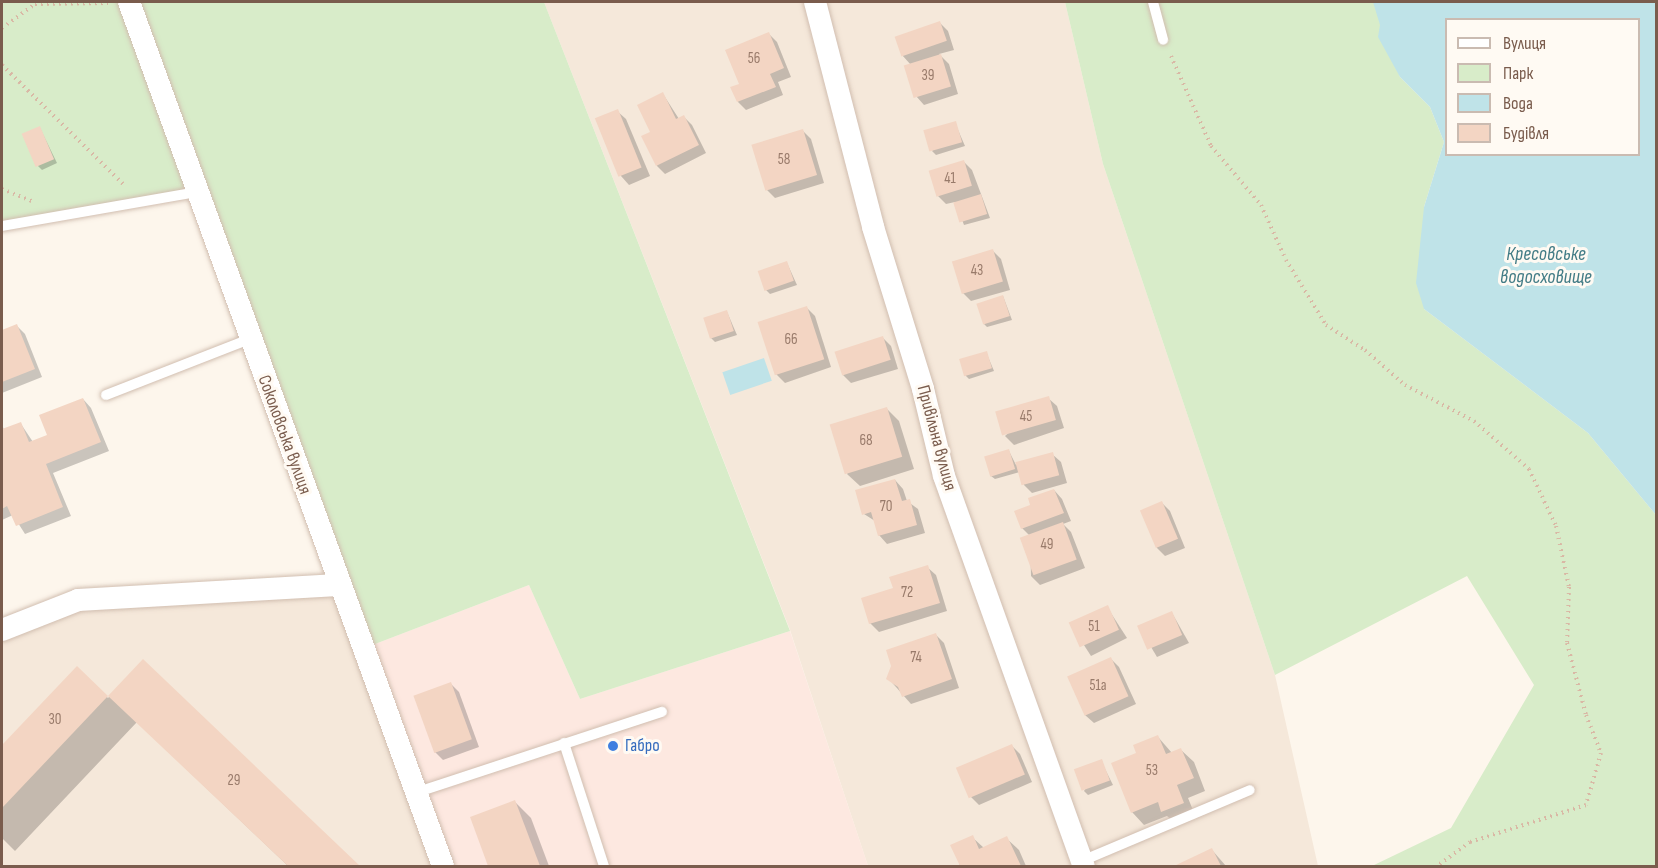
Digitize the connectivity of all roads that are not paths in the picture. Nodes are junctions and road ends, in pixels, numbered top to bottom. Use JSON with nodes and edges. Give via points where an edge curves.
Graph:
{"nodes":[{"id":1,"x":130,"y":2,"type":"edge"},
{"id":2,"x":815,"y":2,"type":"edge"},
{"id":3,"x":1153,"y":2,"type":"edge"},
{"id":4,"x":1163,"y":40,"type":"road end"},
{"id":5,"x":197,"y":192,"type":"junction"},
{"id":6,"x":2,"y":226,"type":"edge"},
{"id":7,"x":250,"y":339,"type":"junction"},
{"id":8,"x":106,"y":395,"type":"dead end"},
{"id":9,"x":338,"y":585,"type":"junction"},
{"id":10,"x":2,"y":630,"type":"edge"},
{"id":11,"x":662,"y":712,"type":"dead end"},
{"id":12,"x":564,"y":743,"type":"junction"},
{"id":13,"x":1250,"y":790,"type":"dead end"},
{"id":14,"x":415,"y":793,"type":"junction"},
{"id":15,"x":1083,"y":864,"type":"edge"},
{"id":16,"x":443,"y":867,"type":"edge"},
{"id":17,"x":604,"y":867,"type":"edge"}],
"edges":[{"from":1,"to":5,"type":"street","name":"Соколовська вулиця"},
{"from":2,"to":15,"type":"street","name":"Привільна вулиця","via":[[873,227],[923,389],[944,476]]},
{"from":3,"to":4,"type":"lane"},
{"from":5,"to":6,"type":"lane"},
{"from":5,"to":7,"type":"street","name":"Соколовська вулиця"},
{"from":7,"to":8,"type":"lane"},
{"from":7,"to":9,"type":"street","name":"Соколовська вулиця"},
{"from":9,"to":10,"type":"street","via":[[78,600]]},
{"from":9,"to":14,"type":"street","name":"Соколовська вулиця"},
{"from":11,"to":12,"type":"lane"},
{"from":12,"to":14,"type":"lane"},
{"from":12,"to":17,"type":"lane"},
{"from":13,"to":15,"type":"lane"},
{"from":14,"to":16,"type":"street","name":"Соколовська вулиця"}]}
